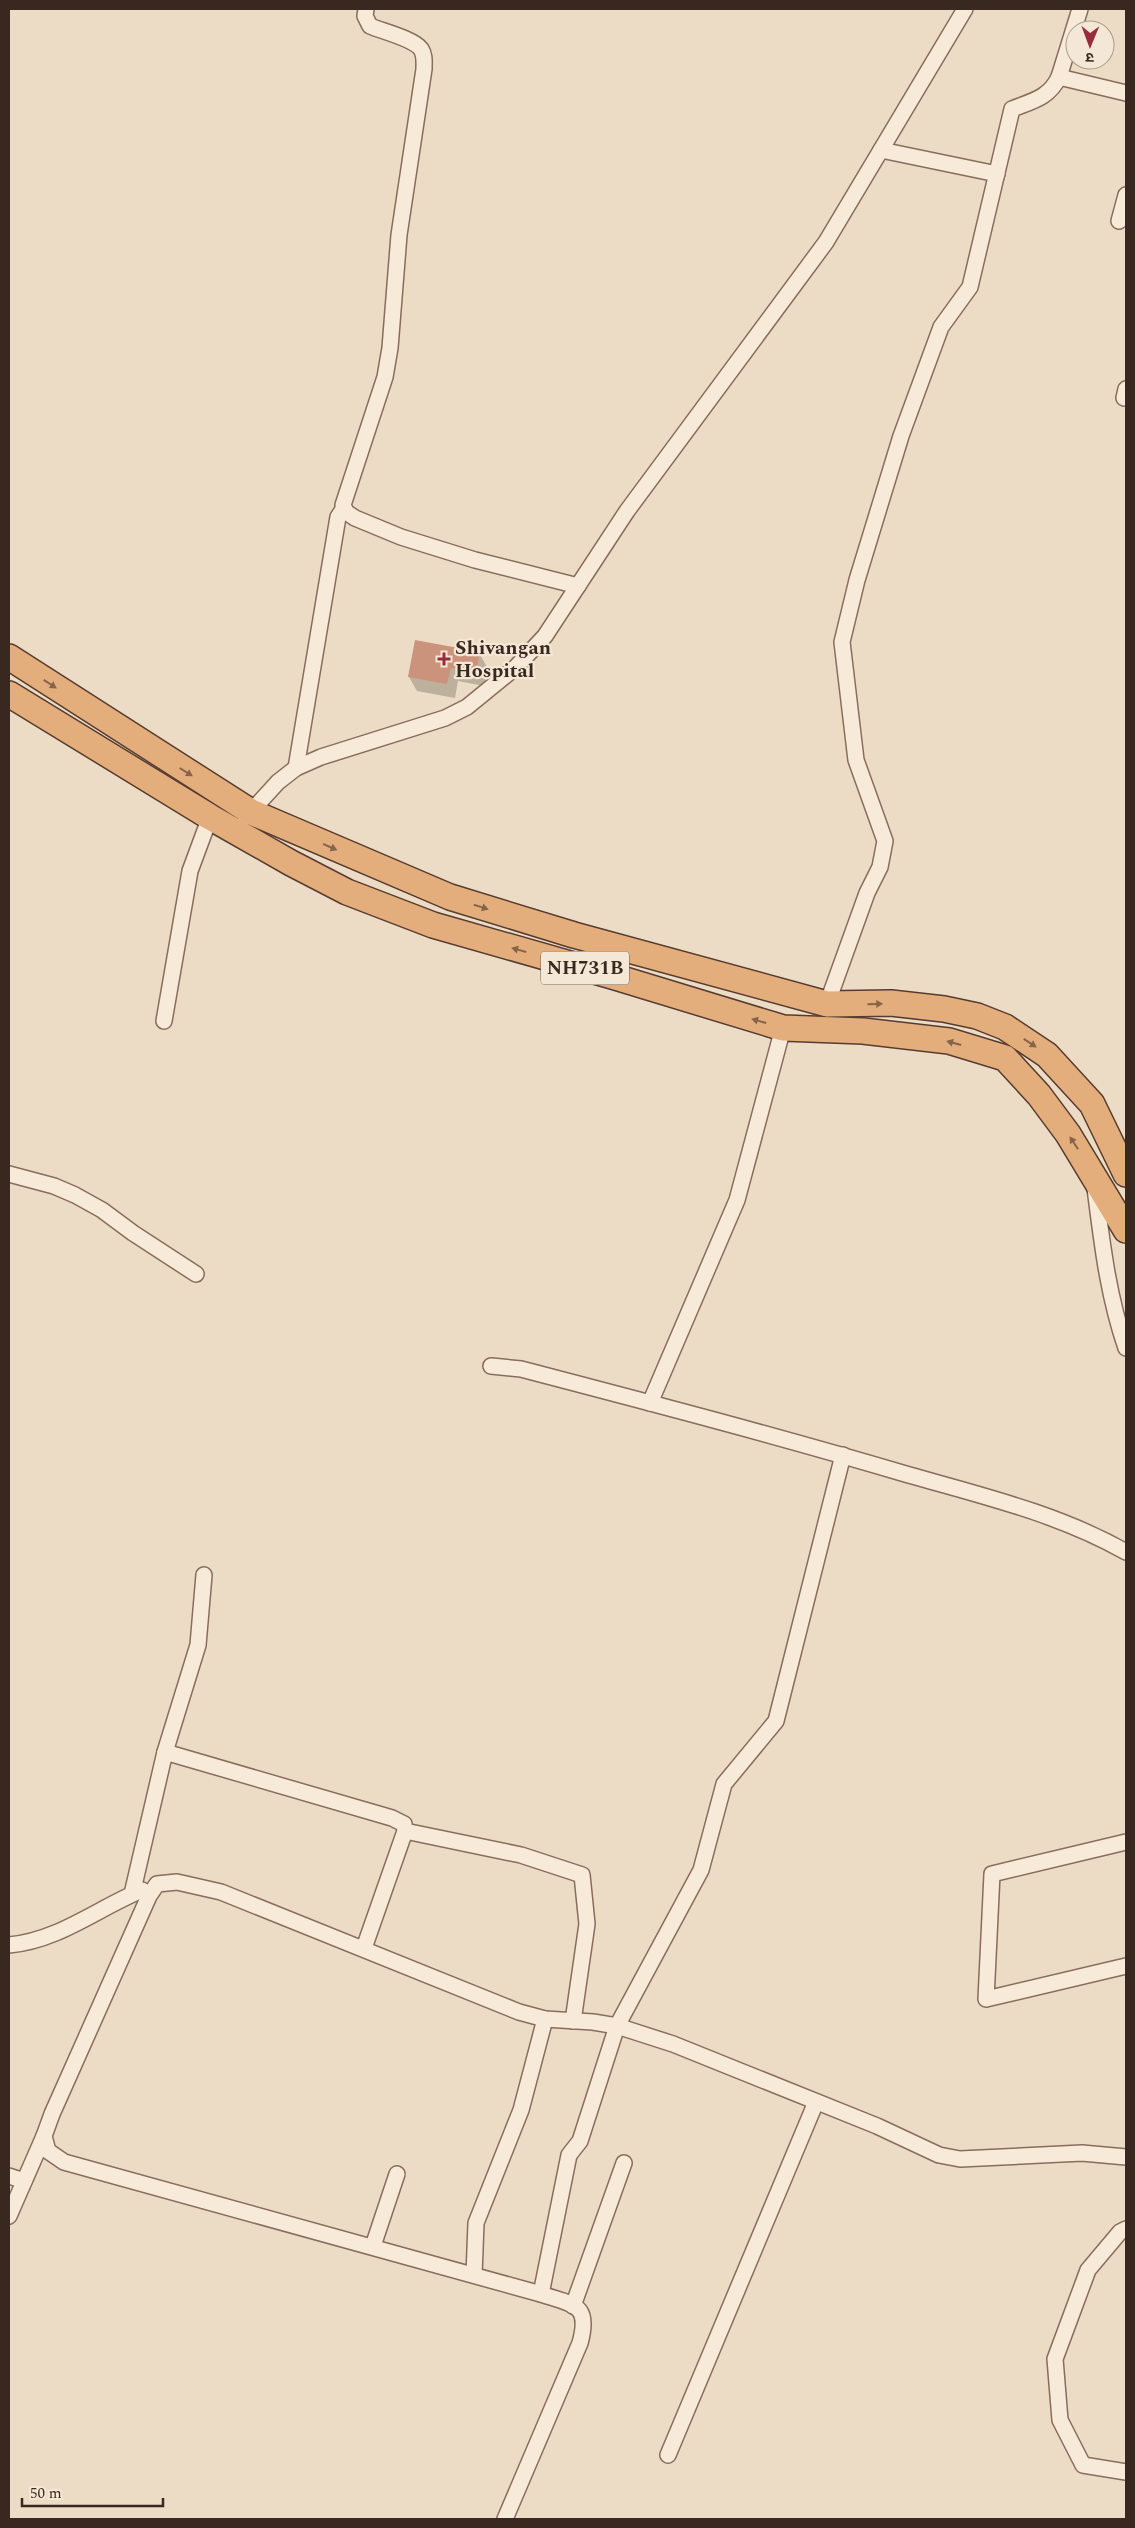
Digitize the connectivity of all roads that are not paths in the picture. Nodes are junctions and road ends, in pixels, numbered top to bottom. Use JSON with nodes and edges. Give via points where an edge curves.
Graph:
{"nodes":[{"id":1,"x":366,"y":9,"type":"edge"},
{"id":2,"x":965,"y":9,"type":"edge"},
{"id":3,"x":1080,"y":9,"type":"edge"},
{"id":4,"x":1059,"y":77,"type":"junction"},
{"id":5,"x":1126,"y":93,"type":"edge"},
{"id":6,"x":881,"y":150,"type":"junction"},
{"id":7,"x":996,"y":174,"type":"junction"},
{"id":8,"x":1126,"y":195,"type":"edge"},
{"id":9,"x":1119,"y":220,"type":"dead end"},
{"id":10,"x":344,"y":508,"type":"junction"},
{"id":11,"x":578,"y":586,"type":"junction"},
{"id":12,"x":9,"y":657,"type":"edge"},
{"id":13,"x":9,"y":694,"type":"edge"},
{"id":14,"x":296,"y":768,"type":"junction"},
{"id":15,"x":251,"y":812,"type":"junction"},
{"id":16,"x":210,"y":817,"type":"junction"},
{"id":17,"x":234,"y":831,"type":"junction"},
{"id":18,"x":826,"y":1004,"type":"junction"},
{"id":19,"x":164,"y":1021,"type":"dead end"},
{"id":20,"x":783,"y":1028,"type":"junction"},
{"id":21,"x":1093,"y":1172,"type":"junction"},
{"id":22,"x":9,"y":1174,"type":"edge"},
{"id":23,"x":1126,"y":1174,"type":"edge"},
{"id":24,"x":1126,"y":1230,"type":"edge"},
{"id":25,"x":196,"y":1274,"type":"dead end"},
{"id":26,"x":1126,"y":1348,"type":"edge"},
{"id":27,"x":491,"y":1366,"type":"dead end"},
{"id":28,"x":650,"y":1403,"type":"junction"},
{"id":29,"x":843,"y":1455,"type":"junction"},
{"id":30,"x":1126,"y":1552,"type":"edge"},
{"id":31,"x":204,"y":1575,"type":"dead end"},
{"id":32,"x":165,"y":1752,"type":"junction"},
{"id":33,"x":406,"y":1831,"type":"junction"},
{"id":34,"x":1126,"y":1842,"type":"edge"},
{"id":35,"x":157,"y":1884,"type":"junction"},
{"id":36,"x":132,"y":1894,"type":"junction"},
{"id":37,"x":9,"y":1945,"type":"edge"},
{"id":38,"x":364,"y":1948,"type":"junction"},
{"id":39,"x":1126,"y":1966,"type":"edge"},
{"id":40,"x":545,"y":2019,"type":"junction"},
{"id":41,"x":573,"y":2021,"type":"junction"},
{"id":42,"x":617,"y":2026,"type":"junction"},
{"id":43,"x":816,"y":2102,"type":"junction"},
{"id":44,"x":44,"y":2136,"type":"junction"},
{"id":45,"x":1126,"y":2157,"type":"edge"},
{"id":46,"x":624,"y":2163,"type":"dead end"},
{"id":47,"x":398,"y":2174,"type":"dead end"},
{"id":48,"x":9,"y":2176,"type":"edge"},
{"id":49,"x":24,"y":2181,"type":"junction"},
{"id":50,"x":9,"y":2216,"type":"edge"},
{"id":51,"x":1126,"y":2229,"type":"edge"},
{"id":52,"x":373,"y":2246,"type":"junction"},
{"id":53,"x":474,"y":2275,"type":"junction"},
{"id":54,"x":541,"y":2294,"type":"junction"},
{"id":55,"x":573,"y":2306,"type":"junction"},
{"id":56,"x":668,"y":2455,"type":"dead end"},
{"id":57,"x":1126,"y":2472,"type":"edge"},
{"id":58,"x":505,"y":2519,"type":"edge"}],
"edges":[{"from":1,"to":10,"type":"street","via":[[365,16],[370,26],[420,47],[424,69],[399,235],[385,377],[344,497]]},
{"from":2,"to":6,"type":"street"},
{"from":3,"to":4,"type":"street"},
{"from":4,"to":5,"type":"street"},
{"from":4,"to":7,"type":"street","via":[[1045,96],[1012,109]]},
{"from":6,"to":7,"type":"street"},
{"from":6,"to":11,"type":"street","via":[[826,242],[627,510]]},
{"from":7,"to":18,"type":"street","via":[[970,287],[941,327],[900,436],[842,642],[856,760],[885,840],[880,867],[867,893]]},
{"from":8,"to":9,"type":"street"},
{"from":10,"to":11,"type":"street","via":[[355,518],[401,537]]},
{"from":10,"to":14,"type":"street","via":[[338,517]]},
{"from":11,"to":14,"type":"street","via":[[545,636],[516,667],[467,707],[445,718]]},
{"from":12,"to":15,"type":"highway","one_way":true},
{"from":13,"to":16,"type":"highway","number":"NH731B"},
{"from":14,"to":15,"type":"street","via":[[278,782]]},
{"from":15,"to":17,"type":"street"},
{"from":15,"to":18,"type":"highway","one_way":true,"via":[[450,897],[574,935]]},
{"from":16,"to":17,"type":"highway","number":"NH731B"},
{"from":16,"to":19,"type":"street","via":[[190,871]]},
{"from":20,"to":17,"type":"highway","number":"NH731B","one_way":true,"via":[[433,925],[347,892]]},
{"from":18,"to":23,"type":"highway","one_way":true,"via":[[892,1003],[944,1008],[1005,1027],[1048,1055],[1092,1104]]},
{"from":21,"to":20,"type":"highway","number":"NH731B","one_way":true,"via":[[1039,1095],[1005,1058],[949,1041],[863,1031]]},
{"from":20,"to":28,"type":"street","via":[[737,1200]]},
{"from":21,"to":24,"type":"highway","number":"NH731B"},
{"from":21,"to":26,"type":"street","via":[[1104,1263],[1114,1312]]},
{"from":22,"to":25,"type":"street","via":[[75,1194]]},
{"from":27,"to":28,"type":"street","via":[[521,1369]]},
{"from":28,"to":29,"type":"street"},
{"from":29,"to":30,"type":"street","via":[[1037,1512],[1094,1534]]},
{"from":29,"to":42,"type":"street","via":[[776,1721],[724,1784],[701,1870]]},
{"from":31,"to":32,"type":"street","via":[[198,1645]]},
{"from":32,"to":33,"type":"street","via":[[392,1818],[404,1824]]},
{"from":32,"to":36,"type":"street"},
{"from":33,"to":38,"type":"street"},
{"from":33,"to":41,"type":"street","via":[[521,1855],[582,1875],[587,1924]]},
{"from":34,"to":39,"type":"street","via":[[992,1874],[986,1999]]},
{"from":35,"to":36,"type":"street"},
{"from":35,"to":38,"type":"street","via":[[177,1882],[221,1892]]},
{"from":35,"to":44,"type":"street"},
{"from":36,"to":37,"type":"street","via":[[62,1931],[36,1941]]},
{"from":38,"to":40,"type":"street","via":[[519,2012]]},
{"from":40,"to":41,"type":"street"},
{"from":40,"to":53,"type":"street","via":[[521,2110],[476,2223]]},
{"from":41,"to":42,"type":"street"},
{"from":42,"to":43,"type":"street","via":[[673,2044]]},
{"from":42,"to":54,"type":"street","via":[[580,2141],[569,2155]]},
{"from":43,"to":45,"type":"street","via":[[939,2155],[960,2159],[1082,2153]]},
{"from":43,"to":56,"type":"street"},
{"from":44,"to":49,"type":"street"},
{"from":44,"to":52,"type":"street","via":[[48,2152],[64,2162]]},
{"from":46,"to":55,"type":"street"},
{"from":47,"to":52,"type":"street"},
{"from":48,"to":49,"type":"street"},
{"from":49,"to":50,"type":"street"},
{"from":51,"to":57,"type":"street","via":[[1088,2270],[1056,2359],[1060,2420],[1083,2465]]},
{"from":52,"to":53,"type":"street"},
{"from":53,"to":54,"type":"street"},
{"from":54,"to":55,"type":"street"},
{"from":55,"to":58,"type":"street","via":[[582,2312],[585,2320],[580,2343]]}]}
